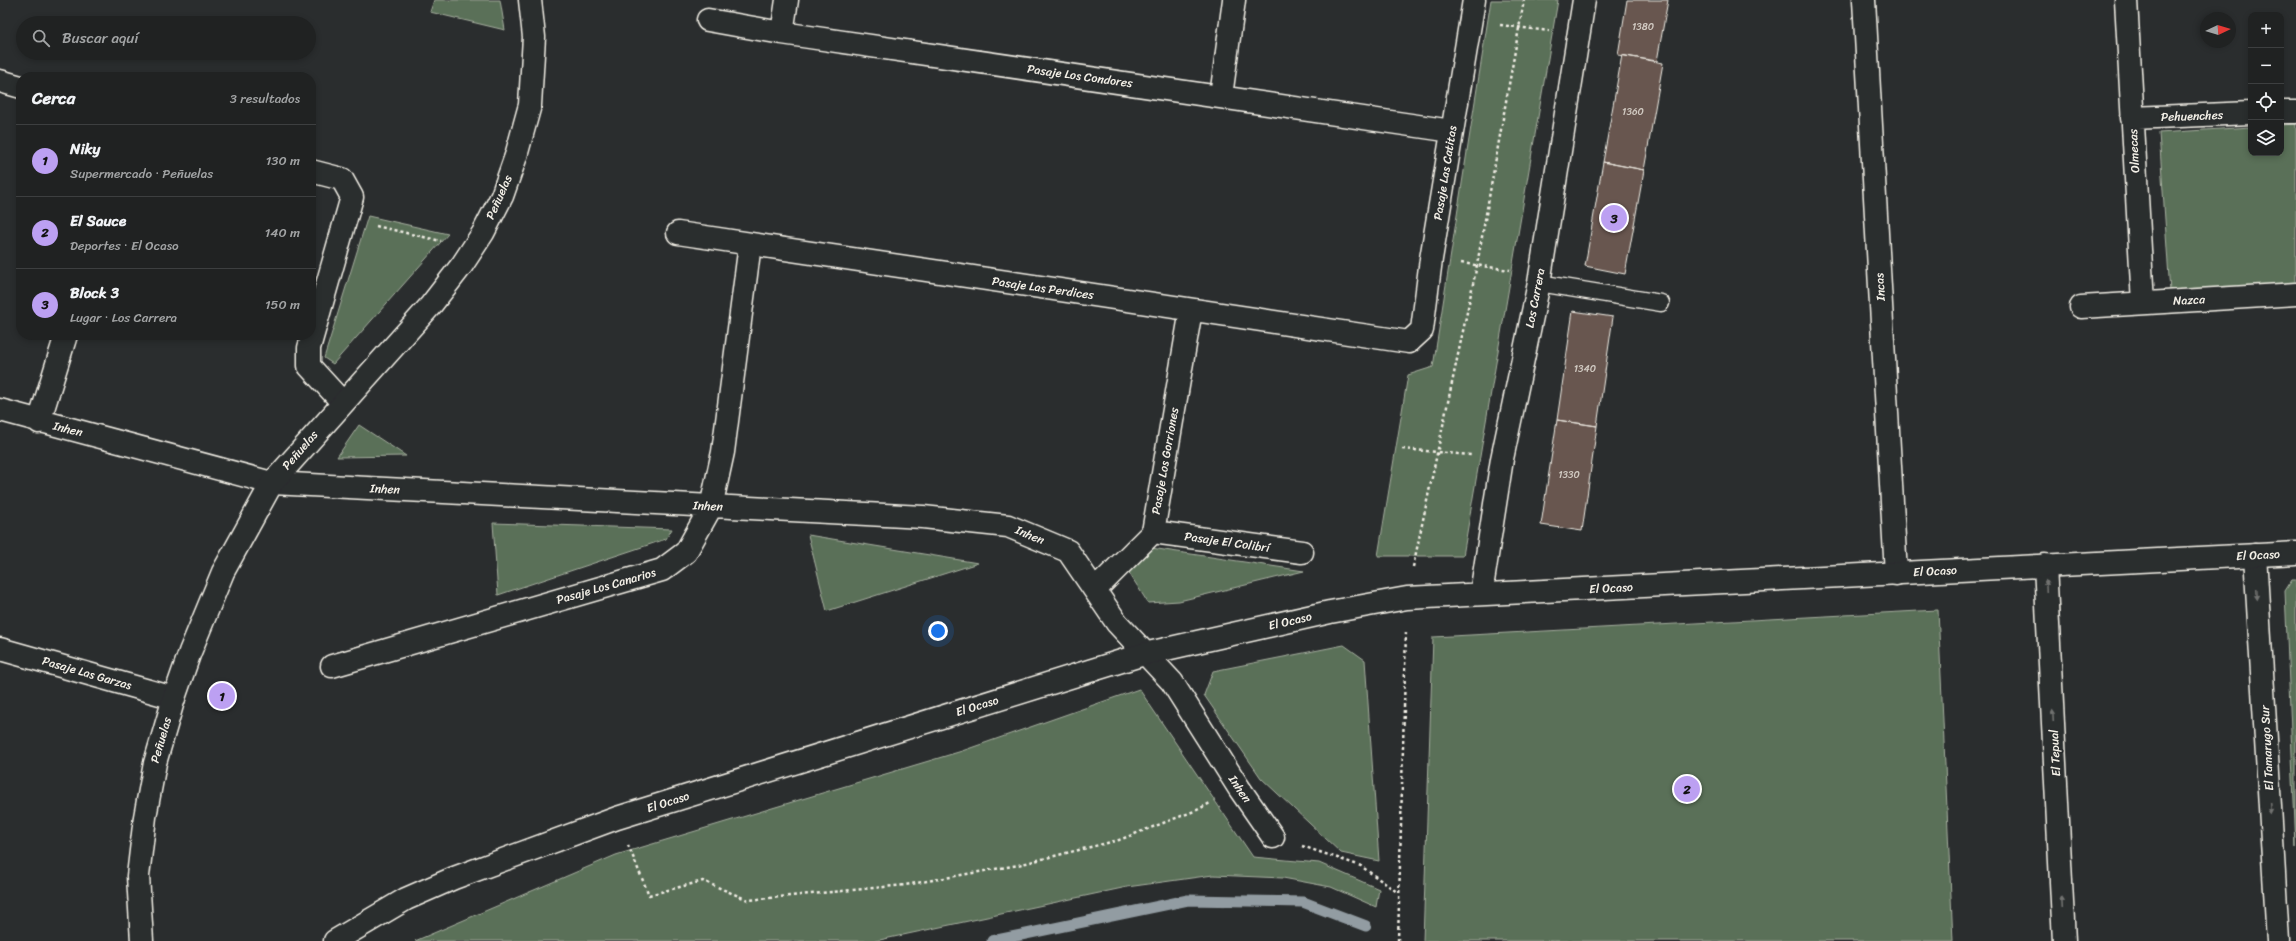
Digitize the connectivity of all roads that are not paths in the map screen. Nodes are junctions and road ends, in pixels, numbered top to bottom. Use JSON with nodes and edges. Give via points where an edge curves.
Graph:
{"nodes":[{"id":1,"x":530,"y":0,"type":"edge"},
{"id":2,"x":787,"y":0,"type":"edge"},
{"id":3,"x":1234,"y":0,"type":"edge"},
{"id":4,"x":1474,"y":0,"type":"edge"},
{"id":5,"x":1584,"y":0,"type":"edge"},
{"id":6,"x":1864,"y":0,"type":"edge"},
{"id":7,"x":2126,"y":0,"type":"edge"},
{"id":8,"x":708,"y":20,"type":"dead end"},
{"id":9,"x":782,"y":33,"type":"junction"},
{"id":10,"x":0,"y":81,"type":"edge"},
{"id":11,"x":16,"y":86,"type":"edge"},
{"id":12,"x":1221,"y":96,"type":"junction"},
{"id":13,"x":2284,"y":112,"type":"edge"},
{"id":14,"x":2296,"y":112,"type":"edge"},
{"id":15,"x":2248,"y":113,"type":"edge"},
{"id":16,"x":2132,"y":118,"type":"junction"},
{"id":17,"x":1452,"y":131,"type":"junction"},
{"id":18,"x":316,"y":172,"type":"edge"},
{"id":19,"x":678,"y":233,"type":"dead end"},
{"id":20,"x":750,"y":244,"type":"junction"},
{"id":21,"x":1540,"y":279,"type":"junction"},
{"id":22,"x":2296,"y":294,"type":"edge"},
{"id":23,"x":2143,"y":302,"type":"junction"},
{"id":24,"x":1661,"y":303,"type":"dead end"},
{"id":25,"x":2081,"y":307,"type":"dead end"},
{"id":26,"x":1191,"y":310,"type":"junction"},
{"id":27,"x":316,"y":324,"type":"edge"},
{"id":28,"x":64,"y":340,"type":"edge"},
{"id":29,"x":311,"y":340,"type":"edge"},
{"id":30,"x":1409,"y":342,"type":"joint"},
{"id":31,"x":342,"y":402,"type":"junction"},
{"id":32,"x":0,"y":410,"type":"edge"},
{"id":33,"x":39,"y":422,"type":"junction"},
{"id":34,"x":272,"y":483,"type":"junction"},
{"id":35,"x":711,"y":507,"type":"junction"},
{"id":36,"x":1153,"y":532,"type":"junction"},
{"id":37,"x":1302,"y":552,"type":"dead end"},
{"id":38,"x":2296,"y":553,"type":"edge"},
{"id":39,"x":2255,"y":555,"type":"junction"},
{"id":40,"x":2045,"y":565,"type":"junction"},
{"id":41,"x":1896,"y":574,"type":"junction"},
{"id":42,"x":1094,"y":590,"type":"junction"},
{"id":43,"x":1480,"y":594,"type":"junction"},
{"id":44,"x":0,"y":649,"type":"edge"},
{"id":45,"x":1144,"y":654,"type":"junction"},
{"id":46,"x":332,"y":666,"type":"dead end"},
{"id":47,"x":174,"y":698,"type":"junction"},
{"id":48,"x":1273,"y":837,"type":"road end"},
{"id":49,"x":142,"y":941,"type":"edge"},
{"id":50,"x":335,"y":941,"type":"edge"},
{"id":51,"x":2064,"y":941,"type":"edge"},
{"id":52,"x":2278,"y":941,"type":"edge"}],
"edges":[{"from":1,"to":31,"type":"street","name":"Peñuelas","via":[[534,37],[530,105],[502,196],[483,233],[453,276],[431,304]]},
{"from":2,"to":9,"type":"street"},
{"from":3,"to":12,"type":"street"},
{"from":4,"to":17,"type":"street","name":"Pasaje Las Catitas"},
{"from":5,"to":21,"type":"street","name":"Los Carrera"},
{"from":6,"to":41,"type":"street","name":"Incas"},
{"from":7,"to":16,"type":"street","name":"Olmecas"},
{"from":8,"to":9,"type":"street","name":"Pasaje Los Condores"},
{"from":9,"to":12,"type":"street","name":"Pasaje Los Condores"},
{"from":10,"to":11,"type":"street"},
{"from":12,"to":17,"type":"street","name":"Pasaje Los Condores"},
{"from":13,"to":14,"type":"street"},
{"from":15,"to":16,"type":"street","name":"Pehuenches"},
{"from":16,"to":23,"type":"street","name":"Olmecas"},
{"from":17,"to":30,"type":"street","name":"Pasaje Las Catitas","via":[[1422,330]]},
{"from":18,"to":27,"type":"street","via":[[342,179],[352,197]]},
{"from":19,"to":20,"type":"street","name":"Pasaje Las Perdices"},
{"from":20,"to":26,"type":"street","name":"Pasaje Las Perdices"},
{"from":20,"to":35,"type":"street","name":"Pasaje Los Canarios","via":[[723,452]]},
{"from":21,"to":24,"type":"lane"},
{"from":21,"to":43,"type":"street","name":"Los Carrera","via":[[1502,459]]},
{"from":22,"to":23,"type":"street","name":"Nazca"},
{"from":23,"to":25,"type":"street","name":"Nazca"},
{"from":26,"to":30,"type":"street","name":"Pasaje Las Perdices"},
{"from":26,"to":36,"type":"street","name":"Pasaje Los Gorriones"},
{"from":28,"to":33,"type":"street"},
{"from":29,"to":31,"type":"street","via":[[309,366]]},
{"from":31,"to":34,"type":"street","name":"Peñuelas"},
{"from":32,"to":33,"type":"street","name":"Inhen"},
{"from":33,"to":34,"type":"street","name":"Inhen"},
{"from":34,"to":35,"type":"street","name":"Inhen"},
{"from":34,"to":47,"type":"street","name":"Peñuelas","via":[[223,572]]},
{"from":35,"to":42,"type":"street","name":"Inhen","via":[[922,517],[1008,526],[1068,551]]},
{"from":35,"to":46,"type":"street","name":"Pasaje Los Canarios","via":[[686,552],[662,570]]},
{"from":36,"to":37,"type":"street","name":"Pasaje El Colibrí"},
{"from":36,"to":42,"type":"street","name":"Pasaje Los Gorriones"},
{"from":38,"to":39,"type":"street","name":"El Ocaso"},
{"from":39,"to":40,"type":"street","name":"El Ocaso"},
{"from":39,"to":52,"type":"street","name":"El Tamarugo Sur","one_way":true},
{"from":40,"to":41,"type":"street","name":"El Ocaso"},
{"from":51,"to":40,"type":"street","name":"El Tepual","one_way":true},
{"from":41,"to":43,"type":"street","name":"El Ocaso"},
{"from":42,"to":45,"type":"street","name":"Inhen","via":[[1117,623]]},
{"from":43,"to":45,"type":"street","name":"El Ocaso","via":[[1407,598],[1330,612]]},
{"from":44,"to":47,"type":"street","name":"Pasaje Las Garzas"},
{"from":45,"to":48,"type":"street","name":"Inhen","via":[[1172,682]]},
{"from":45,"to":50,"type":"street","name":"El Ocaso","via":[[617,818],[447,881],[406,900]]},
{"from":47,"to":49,"type":"street","name":"Peñuelas","via":[[155,763],[144,817],[138,876]]}]}
